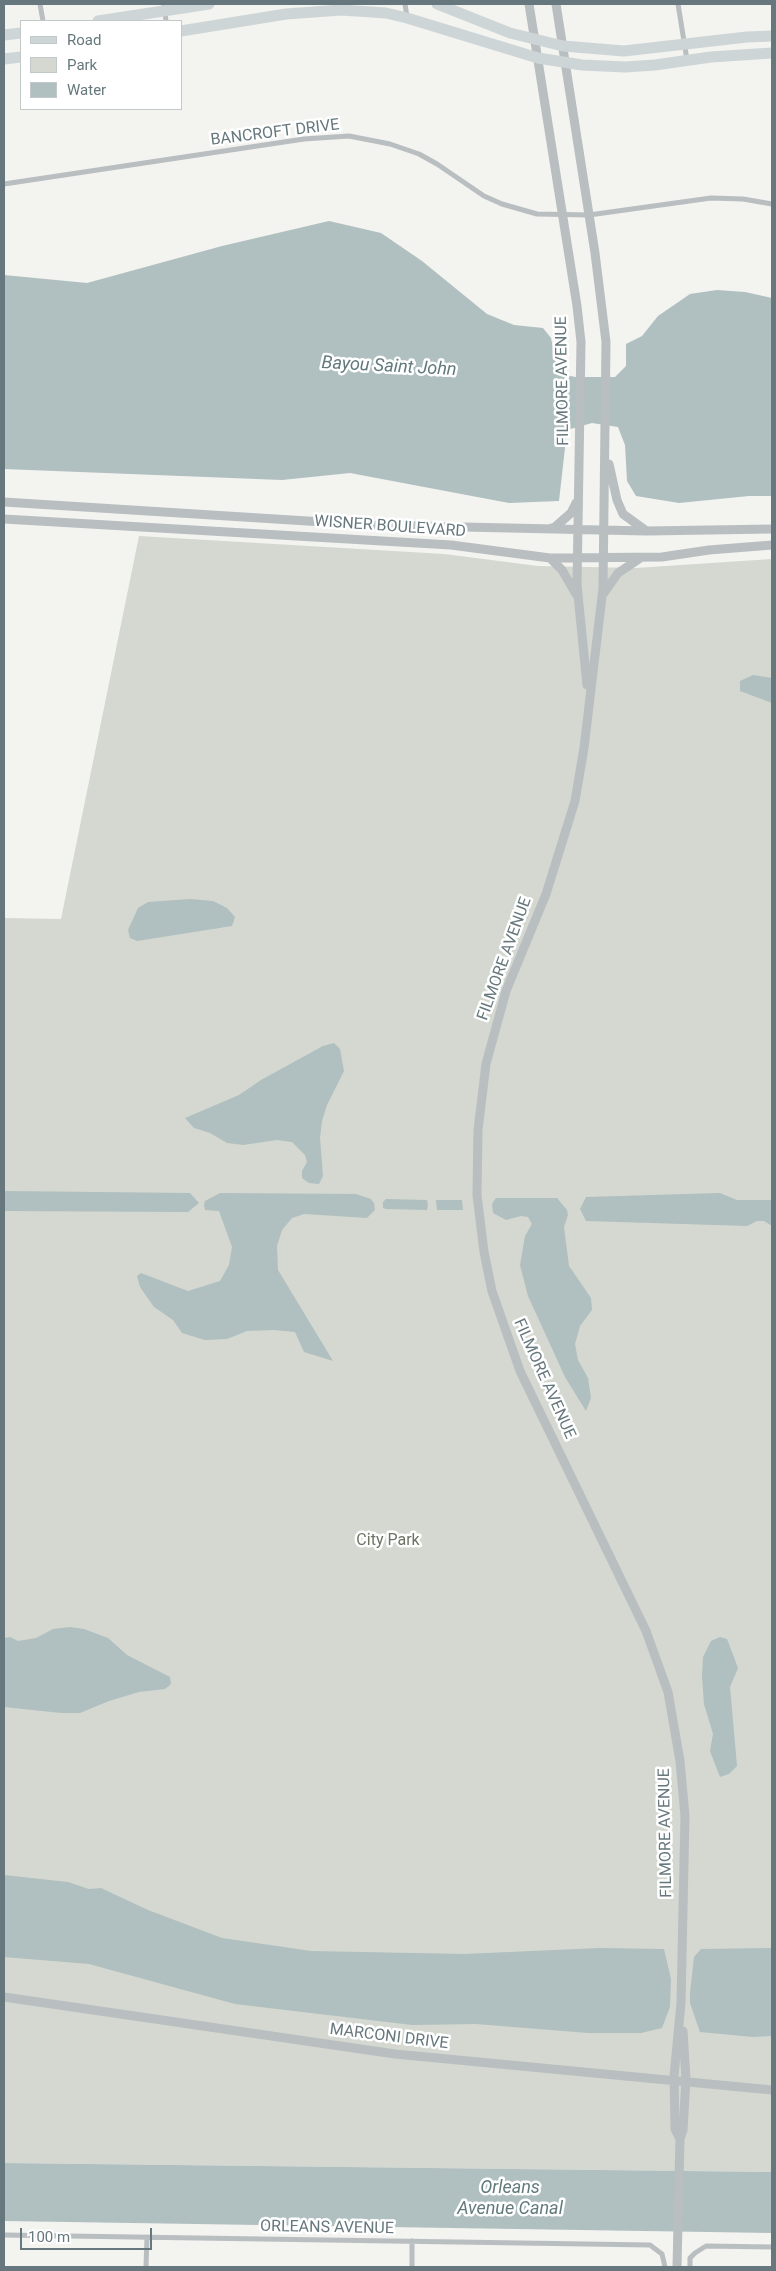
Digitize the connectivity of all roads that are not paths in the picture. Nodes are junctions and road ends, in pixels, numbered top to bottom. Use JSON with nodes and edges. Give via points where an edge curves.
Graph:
{"nodes":[{"id":1,"x":40,"y":4,"type":"edge"},
{"id":2,"x":209,"y":4,"type":"edge"},
{"id":3,"x":405,"y":4,"type":"edge"},
{"id":4,"x":437,"y":4,"type":"edge"},
{"id":5,"x":529,"y":4,"type":"edge"},
{"id":6,"x":556,"y":4,"type":"edge"},
{"id":7,"x":678,"y":4,"type":"edge"},
{"id":8,"x":285,"y":9,"type":"edge"},
{"id":9,"x":165,"y":12,"type":"edge"},
{"id":10,"x":407,"y":18,"type":"junction"},
{"id":11,"x":43,"y":20,"type":"edge"},
{"id":12,"x":105,"y":20,"type":"edge"},
{"id":13,"x":182,"y":31,"type":"edge"},
{"id":14,"x":20,"y":33,"type":"edge"},
{"id":15,"x":4,"y":35,"type":"edge"},
{"id":16,"x":772,"y":36,"type":"edge"},
{"id":17,"x":535,"y":40,"type":"junction"},
{"id":18,"x":684,"y":44,"type":"junction"},
{"id":19,"x":563,"y":46,"type":"junction"},
{"id":20,"x":772,"y":52,"type":"edge"},
{"id":21,"x":20,"y":57,"type":"edge"},
{"id":22,"x":538,"y":58,"type":"junction"},
{"id":23,"x":4,"y":59,"type":"edge"},
{"id":24,"x":687,"y":60,"type":"junction"},
{"id":25,"x":566,"y":63,"type":"junction"},
{"id":26,"x":4,"y":184,"type":"edge"},
{"id":27,"x":772,"y":204,"type":"edge"},
{"id":28,"x":562,"y":215,"type":"junction"},
{"id":29,"x":589,"y":215,"type":"junction"},
{"id":30,"x":606,"y":448,"type":"junction"},
{"id":31,"x":578,"y":498,"type":"junction"},
{"id":32,"x":4,"y":502,"type":"edge"},
{"id":33,"x":4,"y":519,"type":"edge"},
{"id":34,"x":772,"y":528,"type":"edge"},
{"id":35,"x":546,"y":530,"type":"junction"},
{"id":36,"x":577,"y":530,"type":"junction"},
{"id":37,"x":604,"y":531,"type":"junction"},
{"id":38,"x":647,"y":531,"type":"junction"},
{"id":39,"x":772,"y":545,"type":"edge"},
{"id":40,"x":550,"y":558,"type":"junction"},
{"id":41,"x":577,"y":558,"type":"junction"},
{"id":42,"x":640,"y":558,"type":"junction"},
{"id":43,"x":604,"y":559,"type":"junction"},
{"id":44,"x":602,"y":596,"type":"junction"},
{"id":45,"x":579,"y":601,"type":"junction"},
{"id":46,"x":588,"y":700,"type":"junction"},
{"id":47,"x":4,"y":1997,"type":"edge"},
{"id":48,"x":681,"y":2003,"type":"junction"},
{"id":49,"x":674,"y":2082,"type":"junction"},
{"id":50,"x":686,"y":2083,"type":"junction"},
{"id":51,"x":772,"y":2090,"type":"edge"},
{"id":52,"x":680,"y":2140,"type":"junction"},
{"id":53,"x":4,"y":2235,"type":"edge"},
{"id":54,"x":147,"y":2237,"type":"junction"},
{"id":55,"x":412,"y":2241,"type":"junction"},
{"id":56,"x":772,"y":2247,"type":"edge"},
{"id":57,"x":146,"y":2267,"type":"edge"},
{"id":58,"x":412,"y":2267,"type":"edge"},
{"id":59,"x":666,"y":2267,"type":"edge"},
{"id":60,"x":678,"y":2267,"type":"edge"},
{"id":61,"x":690,"y":2267,"type":"edge"}],
"edges":[{"from":1,"to":11,"type":"street"},
{"from":2,"to":9,"type":"main road"},
{"from":3,"to":10,"type":"street"},
{"from":4,"to":17,"type":"main road"},
{"from":5,"to":17,"type":"street","name":"FILMORE AVENUE"},
{"from":6,"to":19,"type":"street","name":"FILMORE AVENUE"},
{"from":7,"to":18,"type":"street"},
{"from":8,"to":10,"type":"main road","via":[[341,10]]},
{"from":8,"to":13,"type":"main road"},
{"from":9,"to":12,"type":"main road"},
{"from":10,"to":22,"type":"main road"},
{"from":14,"to":15,"type":"main road"},
{"from":16,"to":18,"type":"main road"},
{"from":17,"to":19,"type":"main road"},
{"from":17,"to":22,"type":"street","name":"FILMORE AVENUE"},
{"from":18,"to":19,"type":"main road","via":[[624,51]]},
{"from":18,"to":24,"type":"street"},
{"from":19,"to":25,"type":"street","name":"FILMORE AVENUE"},
{"from":20,"to":24,"type":"main road"},
{"from":21,"to":23,"type":"main road"},
{"from":22,"to":25,"type":"main road"},
{"from":22,"to":28,"type":"street","name":"FILMORE AVENUE"},
{"from":24,"to":25,"type":"main road","via":[[625,67]]},
{"from":25,"to":29,"type":"street","name":"FILMORE AVENUE"},
{"from":26,"to":28,"type":"street","name":"BANCROFT DRIVE","via":[[304,139],[349,136],[419,154],[502,204],[537,214]]},
{"from":27,"to":29,"type":"street","name":"BANCROFT DRIVE","via":[[711,198]]},
{"from":28,"to":29,"type":"street","name":"BANCROFT DRIVE"},
{"from":28,"to":31,"type":"street","name":"FILMORE AVENUE","via":[[578,306],[581,375]]},
{"from":29,"to":30,"type":"street","name":"FILMORE AVENUE","via":[[604,319]]},
{"from":30,"to":37,"type":"street","name":"FILMORE AVENUE"},
{"from":30,"to":38,"type":"street","via":[[623,514]]},
{"from":31,"to":35,"type":"street","via":[[571,514]]},
{"from":31,"to":36,"type":"street","name":"FILMORE AVENUE"},
{"from":32,"to":35,"type":"street","name":"WISNER BOULEVARD","via":[[371,525]]},
{"from":33,"to":40,"type":"street","name":"WISNER BOULEVARD","via":[[451,544]]},
{"from":34,"to":38,"type":"street","name":"WISNER BOULEVARD"},
{"from":35,"to":36,"type":"street","name":"WISNER BOULEVARD"},
{"from":36,"to":37,"type":"street","name":"WISNER BOULEVARD"},
{"from":36,"to":41,"type":"street","name":"FILMORE AVENUE"},
{"from":37,"to":38,"type":"street","name":"WISNER BOULEVARD"},
{"from":37,"to":43,"type":"street","name":"FILMORE AVENUE"},
{"from":39,"to":42,"type":"street","name":"WISNER BOULEVARD"},
{"from":40,"to":41,"type":"street","name":"WISNER BOULEVARD"},
{"from":40,"to":45,"type":"street","via":[[569,580]]},
{"from":41,"to":43,"type":"street","name":"WISNER BOULEVARD"},
{"from":41,"to":45,"type":"street","name":"FILMORE AVENUE"},
{"from":42,"to":43,"type":"street","name":"WISNER BOULEVARD"},
{"from":42,"to":44,"type":"street","via":[[615,576]]},
{"from":43,"to":44,"type":"street","name":"FILMORE AVENUE"},
{"from":44,"to":46,"type":"street","name":"FILMORE AVENUE"},
{"from":45,"to":46,"type":"street","name":"FILMORE AVENUE"},
{"from":46,"to":48,"type":"street","name":"FILMORE AVENUE","via":[[584,748],[568,829],[546,894],[506,991],[486,1064],[478,1130],[477,1195],[492,1291],[517,1363],[646,1631],[668,1692],[680,1761],[684,1816]]},
{"from":47,"to":49,"type":"street","name":"MARCONI DRIVE","via":[[395,2054]]},
{"from":48,"to":49,"type":"street","name":"FILMORE AVENUE"},
{"from":48,"to":50,"type":"street","name":"FILMORE AVENUE"},
{"from":49,"to":50,"type":"street","name":"MARCONI DRIVE"},
{"from":49,"to":52,"type":"street","name":"FILMORE AVENUE","via":[[675,2129]]},
{"from":50,"to":51,"type":"street","name":"MARCONI DRIVE"},
{"from":50,"to":52,"type":"street","name":"FILMORE AVENUE"},
{"from":52,"to":60,"type":"street","name":"FILMORE AVENUE"},
{"from":53,"to":54,"type":"street","name":"ORLEANS AVENUE"},
{"from":54,"to":55,"type":"street","name":"ORLEANS AVENUE"},
{"from":54,"to":57,"type":"street"},
{"from":55,"to":58,"type":"street"},
{"from":55,"to":59,"type":"street","name":"ORLEANS AVENUE","via":[[650,2245],[662,2254]]},
{"from":56,"to":61,"type":"street","via":[[706,2246],[690,2258]]}]}
